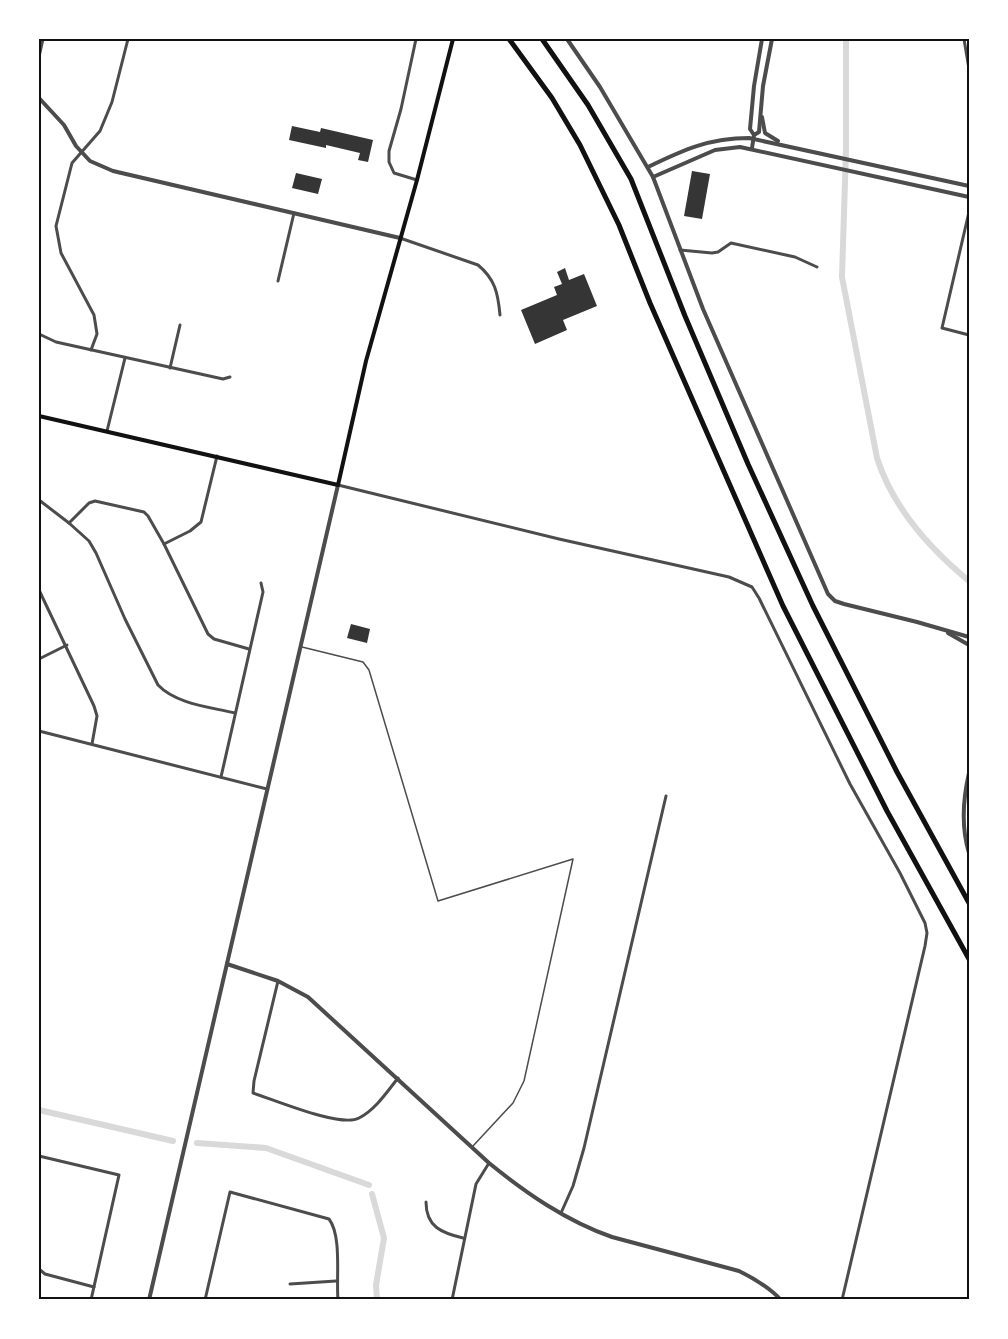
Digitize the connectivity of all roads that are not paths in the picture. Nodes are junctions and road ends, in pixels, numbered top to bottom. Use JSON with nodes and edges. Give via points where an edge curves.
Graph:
{"nodes":[{"id":1,"x":43,"y":39,"type":"edge"},
{"id":2,"x":128,"y":39,"type":"edge"},
{"id":3,"x":416,"y":39,"type":"edge"},
{"id":4,"x":453,"y":39,"type":"edge"},
{"id":5,"x":509,"y":39,"type":"edge"},
{"id":6,"x":542,"y":39,"type":"edge"},
{"id":7,"x":567,"y":39,"type":"edge"},
{"id":8,"x":762,"y":39,"type":"edge"},
{"id":9,"x":772,"y":39,"type":"edge"},
{"id":10,"x":964,"y":39,"type":"edge"},
{"id":11,"x":39,"y":57,"type":"edge"},
{"id":12,"x":969,"y":69,"type":"edge"},
{"id":13,"x":39,"y":98,"type":"edge"},
{"id":14,"x":761,"y":111,"type":"junction"},
{"id":15,"x":754,"y":137,"type":"junction"},
{"id":16,"x":787,"y":145,"type":"junction"},
{"id":17,"x":752,"y":149,"type":"junction"},
{"id":18,"x":82,"y":152,"type":"junction"},
{"id":19,"x":648,"y":167,"type":"junction"},
{"id":20,"x":653,"y":177,"type":"junction"},
{"id":21,"x":417,"y":180,"type":"junction"},
{"id":22,"x":969,"y":186,"type":"edge"},
{"id":23,"x":969,"y":197,"type":"edge"},
{"id":24,"x":294,"y":212,"type":"junction"},
{"id":25,"x":969,"y":212,"type":"edge"},
{"id":26,"x":400,"y":238,"type":"junction"},
{"id":27,"x":680,"y":250,"type":"junction"},
{"id":28,"x":817,"y":267,"type":"dead end"},
{"id":29,"x":278,"y":281,"type":"dead end"},
{"id":30,"x":500,"y":315,"type":"dead end"},
{"id":31,"x":180,"y":325,"type":"dead end"},
{"id":32,"x":39,"y":334,"type":"edge"},
{"id":33,"x":969,"y":335,"type":"edge"},
{"id":34,"x":91,"y":350,"type":"junction"},
{"id":35,"x":125,"y":358,"type":"junction"},
{"id":36,"x":170,"y":368,"type":"junction"},
{"id":37,"x":230,"y":377,"type":"dead end"},
{"id":38,"x":39,"y":416,"type":"edge"},
{"id":39,"x":107,"y":431,"type":"junction"},
{"id":40,"x":217,"y":456,"type":"junction"},
{"id":41,"x":338,"y":485,"type":"junction"},
{"id":42,"x":39,"y":500,"type":"edge"},
{"id":43,"x":69,"y":523,"type":"junction"},
{"id":44,"x":164,"y":544,"type":"junction"},
{"id":45,"x":261,"y":583,"type":"dead end"},
{"id":46,"x":39,"y":590,"type":"edge"},
{"id":47,"x":942,"y":629,"type":"junction"},
{"id":48,"x":969,"y":637,"type":"edge"},
{"id":49,"x":67,"y":645,"type":"junction"},
{"id":50,"x":969,"y":645,"type":"edge"},
{"id":51,"x":301,"y":647,"type":"junction"},
{"id":52,"x":249,"y":649,"type":"junction"},
{"id":53,"x":39,"y":659,"type":"edge"},
{"id":54,"x":235,"y":713,"type":"junction"},
{"id":55,"x":39,"y":731,"type":"edge"},
{"id":56,"x":92,"y":744,"type":"junction"},
{"id":57,"x":969,"y":773,"type":"edge"},
{"id":58,"x":221,"y":777,"type":"junction"},
{"id":59,"x":267,"y":789,"type":"junction"},
{"id":60,"x":666,"y":796,"type":"dead end"},
{"id":61,"x":969,"y":853,"type":"edge"},
{"id":62,"x":969,"y":903,"type":"edge"},
{"id":63,"x":969,"y":959,"type":"edge"},
{"id":64,"x":227,"y":964,"type":"junction"},
{"id":65,"x":278,"y":981,"type":"junction"},
{"id":66,"x":398,"y":1078,"type":"junction"},
{"id":67,"x":472,"y":1146,"type":"junction"},
{"id":68,"x":39,"y":1156,"type":"edge"},
{"id":69,"x":489,"y":1162,"type":"junction"},
{"id":70,"x":426,"y":1202,"type":"dead end"},
{"id":71,"x":561,"y":1213,"type":"junction"},
{"id":72,"x":463,"y":1238,"type":"junction"},
{"id":73,"x":39,"y":1269,"type":"edge"},
{"id":74,"x":336,"y":1281,"type":"junction"},
{"id":75,"x":290,"y":1284,"type":"dead end"},
{"id":76,"x":94,"y":1287,"type":"junction"},
{"id":77,"x":91,"y":1300,"type":"edge"},
{"id":78,"x":149,"y":1300,"type":"edge"},
{"id":79,"x":205,"y":1300,"type":"edge"},
{"id":80,"x":338,"y":1300,"type":"edge"},
{"id":81,"x":452,"y":1300,"type":"edge"},
{"id":82,"x":781,"y":1300,"type":"edge"},
{"id":83,"x":842,"y":1300,"type":"edge"}],
"edges":[{"from":1,"to":11,"type":"street"},
{"from":2,"to":18,"type":"street","via":[[112,102],[100,131]]},
{"from":3,"to":21,"type":"street","via":[[389,162],[393,173]]},
{"from":4,"to":21,"type":"main road"},
{"from":5,"to":63,"type":"highway","via":[[580,145],[619,225],[783,606],[887,811]]},
{"from":6,"to":62,"type":"highway","via":[[588,105],[631,179],[748,464],[813,606]]},
{"from":7,"to":19,"type":"street"},
{"from":8,"to":15,"type":"street","via":[[750,131]]},
{"from":9,"to":14,"type":"street"},
{"from":10,"to":12,"type":"street"},
{"from":13,"to":18,"type":"street"},
{"from":14,"to":15,"type":"street","via":[[759,132]]},
{"from":14,"to":16,"type":"street","via":[[765,133]]},
{"from":15,"to":16,"type":"street"},
{"from":15,"to":17,"type":"street"},
{"from":15,"to":19,"type":"street","via":[[703,142]]},
{"from":16,"to":22,"type":"street"},
{"from":17,"to":20,"type":"street","via":[[716,150]]},
{"from":17,"to":23,"type":"street"},
{"from":18,"to":24,"type":"street","via":[[90,161],[113,171]]},
{"from":18,"to":34,"type":"street","via":[[72,163],[56,226],[57,240],[69,270],[94,315],[97,334]]},
{"from":19,"to":20,"type":"street"},
{"from":20,"to":27,"type":"street"},
{"from":21,"to":26,"type":"main road"},
{"from":24,"to":26,"type":"street"},
{"from":24,"to":29,"type":"street"},
{"from":25,"to":33,"type":"street","via":[[942,328]]},
{"from":26,"to":30,"type":"street","via":[[478,265],[495,283]]},
{"from":26,"to":41,"type":"main road","via":[[366,361]]},
{"from":27,"to":28,"type":"street","via":[[712,253],[731,243],[795,257]]},
{"from":27,"to":47,"type":"street","via":[[828,594],[844,604]]},
{"from":31,"to":36,"type":"street"},
{"from":32,"to":34,"type":"street"},
{"from":34,"to":35,"type":"street"},
{"from":35,"to":36,"type":"street"},
{"from":35,"to":39,"type":"street"},
{"from":36,"to":37,"type":"street","via":[[223,379]]},
{"from":38,"to":39,"type":"main road"},
{"from":39,"to":40,"type":"main road"},
{"from":40,"to":41,"type":"main road"},
{"from":40,"to":44,"type":"street","via":[[201,522]]},
{"from":41,"to":51,"type":"street"},
{"from":41,"to":83,"type":"street","via":[[743,582],[759,598],[927,933]]},
{"from":42,"to":43,"type":"street"},
{"from":43,"to":44,"type":"street","via":[[94,501],[144,512]]},
{"from":43,"to":54,"type":"street","via":[[96,553],[158,685],[173,697]]},
{"from":44,"to":52,"type":"street","via":[[208,634]]},
{"from":45,"to":52,"type":"street"},
{"from":46,"to":49,"type":"street"},
{"from":47,"to":48,"type":"street"},
{"from":47,"to":50,"type":"street"},
{"from":49,"to":53,"type":"street"},
{"from":49,"to":56,"type":"street","via":[[97,716]]},
{"from":51,"to":59,"type":"street"},
{"from":51,"to":67,"type":"lane","via":[[363,662],[369,670],[438,901],[573,859],[524,1080],[513,1103]]},
{"from":52,"to":54,"type":"street"},
{"from":54,"to":58,"type":"street"},
{"from":55,"to":56,"type":"street"},
{"from":56,"to":58,"type":"street"},
{"from":57,"to":61,"type":"street","via":[[964,827]]},
{"from":58,"to":59,"type":"street"},
{"from":59,"to":64,"type":"street"},
{"from":60,"to":71,"type":"street","via":[[584,1148]]},
{"from":64,"to":65,"type":"street"},
{"from":64,"to":78,"type":"street"},
{"from":65,"to":66,"type":"street","via":[[319,1005]]},
{"from":65,"to":66,"type":"street","via":[[253,1093],[350,1121],[366,1114]]},
{"from":66,"to":67,"type":"street"},
{"from":67,"to":69,"type":"street"},
{"from":68,"to":76,"type":"street","via":[[119,1175]]},
{"from":69,"to":71,"type":"street"},
{"from":69,"to":72,"type":"street","via":[[476,1184]]},
{"from":70,"to":72,"type":"street","via":[[426,1214],[435,1225],[446,1234]]},
{"from":71,"to":82,"type":"street","via":[[612,1237],[740,1271]]},
{"from":72,"to":81,"type":"street"},
{"from":73,"to":76,"type":"street"},
{"from":74,"to":75,"type":"street"},
{"from":74,"to":79,"type":"street","via":[[337,1243],[329,1219],[230,1192]]},
{"from":74,"to":80,"type":"street"},
{"from":76,"to":77,"type":"street"}]}
